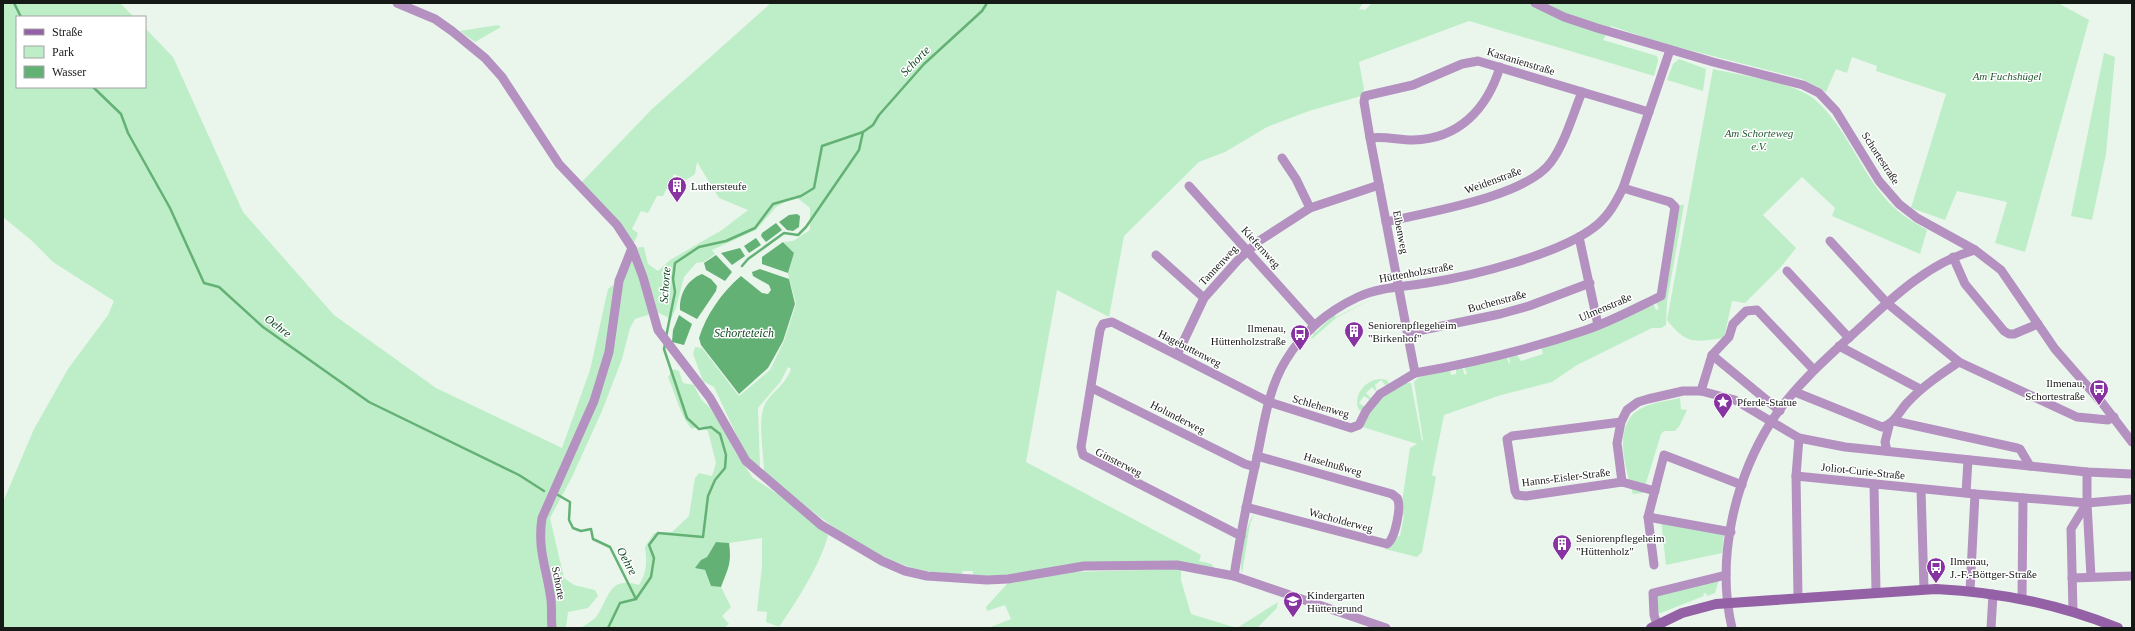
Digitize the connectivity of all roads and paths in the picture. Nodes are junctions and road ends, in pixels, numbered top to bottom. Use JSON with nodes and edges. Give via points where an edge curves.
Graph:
{"nodes":[{"id":1,"x":397,"y":3,"type":"edge"},
{"id":2,"x":1535,"y":3,"type":"edge"},
{"id":3,"x":1670,"y":50,"type":"junction"},
{"id":4,"x":1500,"y":67,"type":"junction"},
{"id":5,"x":1582,"y":92,"type":"junction"},
{"id":6,"x":1365,"y":96,"type":"joint"},
{"id":7,"x":1649,"y":112,"type":"junction"},
{"id":8,"x":1370,"y":138,"type":"junction"},
{"id":9,"x":1282,"y":158,"type":"dead end"},
{"id":10,"x":1379,"y":185,"type":"junction"},
{"id":11,"x":1189,"y":186,"type":"dead end"},
{"id":12,"x":1623,"y":188,"type":"junction"},
{"id":13,"x":1310,"y":208,"type":"junction"},
{"id":14,"x":1386,"y":222,"type":"junction"},
{"id":15,"x":1579,"y":237,"type":"junction"},
{"id":16,"x":1830,"y":241,"type":"dead end"},
{"id":17,"x":632,"y":248,"type":"junction"},
{"id":18,"x":1248,"y":250,"type":"junction"},
{"id":19,"x":1975,"y":250,"type":"junction"},
{"id":20,"x":1156,"y":256,"type":"dead end"},
{"id":21,"x":1952,"y":257,"type":"junction"},
{"id":22,"x":1787,"y":271,"type":"dead end"},
{"id":23,"x":1590,"y":283,"type":"junction"},
{"id":24,"x":1399,"y":287,"type":"junction"},
{"id":25,"x":1204,"y":298,"type":"junction"},
{"id":26,"x":1887,"y":302,"type":"junction"},
{"id":27,"x":2038,"y":324,"type":"junction"},
{"id":28,"x":1314,"y":325,"type":"junction"},
{"id":29,"x":1598,"y":325,"type":"junction"},
{"id":30,"x":1101,"y":326,"type":"joint"},
{"id":31,"x":1408,"y":333,"type":"junction"},
{"id":32,"x":1849,"y":338,"type":"junction"},
{"id":33,"x":1839,"y":346,"type":"junction"},
{"id":34,"x":1177,"y":355,"type":"junction"},
{"id":35,"x":1712,"y":355,"type":"junction"},
{"id":36,"x":1959,"y":362,"type":"junction"},
{"id":37,"x":1814,"y":370,"type":"junction"},
{"id":38,"x":1415,"y":373,"type":"junction"},
{"id":39,"x":1092,"y":388,"type":"junction"},
{"id":40,"x":1920,"y":389,"type":"junction"},
{"id":41,"x":1701,"y":391,"type":"junction"},
{"id":42,"x":1795,"y":392,"type":"junction"},
{"id":43,"x":1269,"y":402,"type":"junction"},
{"id":44,"x":1780,"y":411,"type":"junction"},
{"id":45,"x":2114,"y":417,"type":"junction"},
{"id":46,"x":1772,"y":421,"type":"junction"},
{"id":47,"x":1621,"y":422,"type":"junction"},
{"id":48,"x":1891,"y":423,"type":"junction"},
{"id":49,"x":1799,"y":438,"type":"junction"},
{"id":50,"x":2132,"y":442,"type":"edge"},
{"id":51,"x":1887,"y":451,"type":"junction"},
{"id":52,"x":1257,"y":456,"type":"junction"},
{"id":53,"x":1968,"y":460,"type":"junction"},
{"id":54,"x":2030,"y":466,"type":"junction"},
{"id":55,"x":1254,"y":467,"type":"junction"},
{"id":56,"x":2087,"y":472,"type":"junction"},
{"id":57,"x":2132,"y":474,"type":"edge"},
{"id":58,"x":1796,"y":476,"type":"junction"},
{"id":59,"x":1622,"y":482,"type":"junction"},
{"id":60,"x":1874,"y":484,"type":"junction"},
{"id":61,"x":1742,"y":485,"type":"junction"},
{"id":62,"x":1921,"y":489,"type":"junction"},
{"id":63,"x":1655,"y":491,"type":"junction"},
{"id":64,"x":1970,"y":493,"type":"junction"},
{"id":65,"x":2023,"y":498,"type":"junction"},
{"id":66,"x":2132,"y":499,"type":"edge"},
{"id":67,"x":1400,"y":502,"type":"joint"},
{"id":68,"x":2087,"y":503,"type":"junction"},
{"id":69,"x":1246,"y":507,"type":"junction"},
{"id":70,"x":1648,"y":517,"type":"junction"},
{"id":71,"x":1731,"y":532,"type":"junction"},
{"id":72,"x":1241,"y":536,"type":"junction"},
{"id":73,"x":1654,"y":565,"type":"dead end"},
{"id":74,"x":1234,"y":576,"type":"junction"},
{"id":75,"x":1726,"y":576,"type":"junction"},
{"id":76,"x":2132,"y":576,"type":"edge"},
{"id":77,"x":2091,"y":577,"type":"junction"},
{"id":78,"x":2072,"y":578,"type":"junction"},
{"id":79,"x":1924,"y":589,"type":"junction"},
{"id":80,"x":1970,"y":591,"type":"junction"},
{"id":81,"x":1876,"y":592,"type":"junction"},
{"id":82,"x":1993,"y":594,"type":"junction"},
{"id":83,"x":1798,"y":597,"type":"junction"},
{"id":84,"x":2022,"y":599,"type":"junction"},
{"id":85,"x":1726,"y":603,"type":"junction"},
{"id":86,"x":2073,"y":611,"type":"junction"},
{"id":87,"x":1654,"y":626,"type":"edge"},
{"id":88,"x":552,"y":628,"type":"edge"},
{"id":89,"x":1386,"y":628,"type":"edge"},
{"id":90,"x":1732,"y":628,"type":"edge"},
{"id":91,"x":1991,"y":628,"type":"edge"},
{"id":92,"x":2118,"y":628,"type":"edge"}],
"edges":[{"from":1,"to":17,"type":"street","via":[[435,19],[485,58],[502,77],[559,164],[578,186],[606,211]]},
{"from":2,"to":3,"type":"street","name":"Schortestraße","via":[[1583,23]]},
{"from":3,"to":7,"type":"street","name":"Hüttenholzstraße"},
{"from":3,"to":19,"type":"street","name":"Schortestraße","via":[[1802,85],[1819,93],[1836,111],[1880,181],[1896,201],[1917,218]]},
{"from":4,"to":5,"type":"street","name":"Kastanienstraße"},
{"from":4,"to":6,"type":"street","name":"Kastanienstraße","via":[[1482,62],[1467,62],[1413,85]]},
{"from":4,"to":8,"type":"street","via":[[1494,87],[1477,112],[1446,134],[1412,140],[1382,136]]},
{"from":5,"to":7,"type":"street","name":"Kastanienstraße"},
{"from":5,"to":14,"type":"street","name":"Weidenstraße","via":[[1555,156],[1535,177],[1507,190],[1473,201]]},
{"from":6,"to":8,"type":"street","name":"Eibenweg"},
{"from":7,"to":12,"type":"street","name":"Hüttenholzstraße"},
{"from":8,"to":10,"type":"street","name":"Eibenweg"},
{"from":9,"to":13,"type":"street"},
{"from":10,"to":13,"type":"street","name":"Tannenweg"},
{"from":10,"to":14,"type":"street","name":"Eibenweg"},
{"from":11,"to":18,"type":"street","name":"Kiefernweg"},
{"from":12,"to":15,"type":"street","name":"Hüttenholzstraße","via":[[1607,215]]},
{"from":12,"to":29,"type":"street","name":"Ulmenstraße","via":[[1670,202],[1675,207],[1661,296]]},
{"from":13,"to":18,"type":"street","name":"Tannenweg"},
{"from":14,"to":24,"type":"street","name":"Eibenweg"},
{"from":15,"to":23,"type":"street"},
{"from":15,"to":24,"type":"street","name":"Hüttenholzstraße","via":[[1492,269]]},
{"from":16,"to":26,"type":"street"},
{"from":17,"to":74,"type":"street","via":[[658,330],[710,398],[746,461],[821,526],[882,561],[905,571],[927,576],[987,580],[1008,579],[1084,566],[1177,566]]},
{"from":17,"to":88,"type":"street","name":"Schorte","via":[[619,281],[608,352],[594,401],[542,518],[540,543],[551,600]]},
{"from":18,"to":25,"type":"street","name":"Tannenweg"},
{"from":18,"to":28,"type":"street","name":"Kiefernweg"},
{"from":19,"to":21,"type":"street"},
{"from":19,"to":27,"type":"street","name":"Schortestraße","via":[[2001,270]]},
{"from":20,"to":25,"type":"street","name":"Tannenweg"},
{"from":21,"to":26,"type":"street"},
{"from":21,"to":27,"type":"street","via":[[1965,284],[2004,331],[2014,334]]},
{"from":22,"to":32,"type":"street"},
{"from":23,"to":29,"type":"street"},
{"from":23,"to":31,"type":"street","name":"Buchenstraße","via":[[1515,310]]},
{"from":24,"to":28,"type":"street","name":"Hüttenholzstraße","via":[[1358,297],[1340,306]]},
{"from":24,"to":31,"type":"street","name":"Eibenweg"},
{"from":25,"to":34,"type":"street","name":"Tannenweg"},
{"from":26,"to":32,"type":"street"},
{"from":26,"to":36,"type":"street"},
{"from":27,"to":45,"type":"street","name":"Schortestraße","via":[[2055,350]]},
{"from":28,"to":43,"type":"street","name":"Hüttenholzstraße","via":[[1287,359]]},
{"from":29,"to":38,"type":"street","name":"Ulmenstraße","via":[[1508,354]]},
{"from":30,"to":34,"type":"street","name":"Hagebuttenweg","via":[[1106,322],[1112,322]]},
{"from":30,"to":39,"type":"street","name":"Ginsterweg"},
{"from":31,"to":38,"type":"street","name":"Eibenweg"},
{"from":32,"to":33,"type":"street"},
{"from":33,"to":37,"type":"street"},
{"from":33,"to":40,"type":"street"},
{"from":34,"to":43,"type":"street","name":"Hagebuttenweg"},
{"from":35,"to":37,"type":"street","via":[[1729,338],[1733,324],[1746,311],[1758,310]]},
{"from":35,"to":41,"type":"street"},
{"from":35,"to":44,"type":"street"},
{"from":36,"to":40,"type":"street"},
{"from":36,"to":45,"type":"street","via":[[2077,417],[2108,420]]},
{"from":37,"to":42,"type":"street"},
{"from":38,"to":43,"type":"street","name":"Schlehenweg","via":[[1380,394],[1366,411],[1359,425],[1354,428]]},
{"from":39,"to":55,"type":"street","name":"Holunderweg"},
{"from":39,"to":72,"type":"street","name":"Ginsterweg","via":[[1081,447],[1083,455]]},
{"from":40,"to":48,"type":"street"},
{"from":41,"to":46,"type":"street","name":"Hanns-Eisler-Straße","via":[[1735,400]]},
{"from":41,"to":47,"type":"street","name":"Hanns-Eisler-Straße","via":[[1683,391],[1648,398],[1627,410]]},
{"from":42,"to":44,"type":"street"},
{"from":42,"to":48,"type":"street","via":[[1877,426]]},
{"from":43,"to":52,"type":"street","name":"Hüttenholzstraße"},
{"from":44,"to":46,"type":"street"},
{"from":45,"to":50,"type":"street","name":"Schortestraße"},
{"from":46,"to":49,"type":"street","name":"Joliot-Curie-Straße"},
{"from":46,"to":61,"type":"street","via":[[1758,446]]},
{"from":47,"to":59,"type":"street","name":"Hanns-Eisler-Straße","via":[[1617,443]]},
{"from":47,"to":59,"type":"street","name":"Hanns-Eisler-Straße","via":[[1512,436],[1507,439],[1507,446],[1517,494],[1547,494]]},
{"from":48,"to":51,"type":"street","via":[[1885,442]]},
{"from":48,"to":54,"type":"street","via":[[2017,448]]},
{"from":49,"to":51,"type":"street","name":"Joliot-Curie-Straße","via":[[1845,447]]},
{"from":49,"to":58,"type":"street"},
{"from":51,"to":53,"type":"street","name":"Joliot-Curie-Straße"},
{"from":52,"to":55,"type":"street","name":"Hüttenholzstraße"},
{"from":52,"to":67,"type":"street","name":"Haselnußweg","via":[[1392,494]]},
{"from":53,"to":54,"type":"street","name":"Joliot-Curie-Straße"},
{"from":53,"to":64,"type":"street"},
{"from":54,"to":56,"type":"street","name":"Joliot-Curie-Straße"},
{"from":55,"to":69,"type":"street","name":"Hüttenholzstraße"},
{"from":56,"to":57,"type":"street","name":"Joliot-Curie-Straße"},
{"from":56,"to":68,"type":"street"},
{"from":58,"to":60,"type":"street","name":"Joliot-Curie-Straße"},
{"from":58,"to":83,"type":"street"},
{"from":59,"to":63,"type":"street","name":"Hanns-Eisler-Straße"},
{"from":60,"to":62,"type":"street","name":"Joliot-Curie-Straße"},
{"from":60,"to":81,"type":"street"},
{"from":61,"to":63,"type":"street","via":[[1664,455]]},
{"from":61,"to":71,"type":"street"},
{"from":62,"to":64,"type":"street","name":"Joliot-Curie-Straße"},
{"from":62,"to":79,"type":"street"},
{"from":63,"to":70,"type":"street"},
{"from":64,"to":65,"type":"street","name":"Joliot-Curie-Straße"},
{"from":64,"to":80,"type":"street"},
{"from":65,"to":68,"type":"street","name":"Joliot-Curie-Straße"},
{"from":65,"to":84,"type":"street"},
{"from":66,"to":68,"type":"street","name":"Joliot-Curie-Straße"},
{"from":67,"to":69,"type":"street","name":"Wacholderweg","via":[[1392,539],[1387,544]]},
{"from":68,"to":77,"type":"street"},
{"from":68,"to":78,"type":"street","via":[[2071,529]]},
{"from":69,"to":72,"type":"street","name":"Hüttenholzstraße"},
{"from":70,"to":71,"type":"street"},
{"from":70,"to":73,"type":"street"},
{"from":71,"to":75,"type":"street"},
{"from":72,"to":74,"type":"street","name":"Hüttenholzstraße"},
{"from":74,"to":89,"type":"street"},
{"from":75,"to":85,"type":"street"},
{"from":75,"to":87,"type":"street","via":[[1653,592]]},
{"from":76,"to":77,"type":"street"},
{"from":77,"to":78,"type":"street"},
{"from":78,"to":86,"type":"street"},
{"from":79,"to":80,"type":"street"},
{"from":79,"to":81,"type":"street"},
{"from":80,"to":82,"type":"street"},
{"from":81,"to":83,"type":"street"},
{"from":82,"to":84,"type":"street"},
{"from":82,"to":91,"type":"street"},
{"from":83,"to":85,"type":"street"},
{"from":84,"to":86,"type":"street"},
{"from":85,"to":87,"type":"street","via":[[1700,607]]},
{"from":85,"to":90,"type":"street"},
{"from":86,"to":92,"type":"street"}]}
